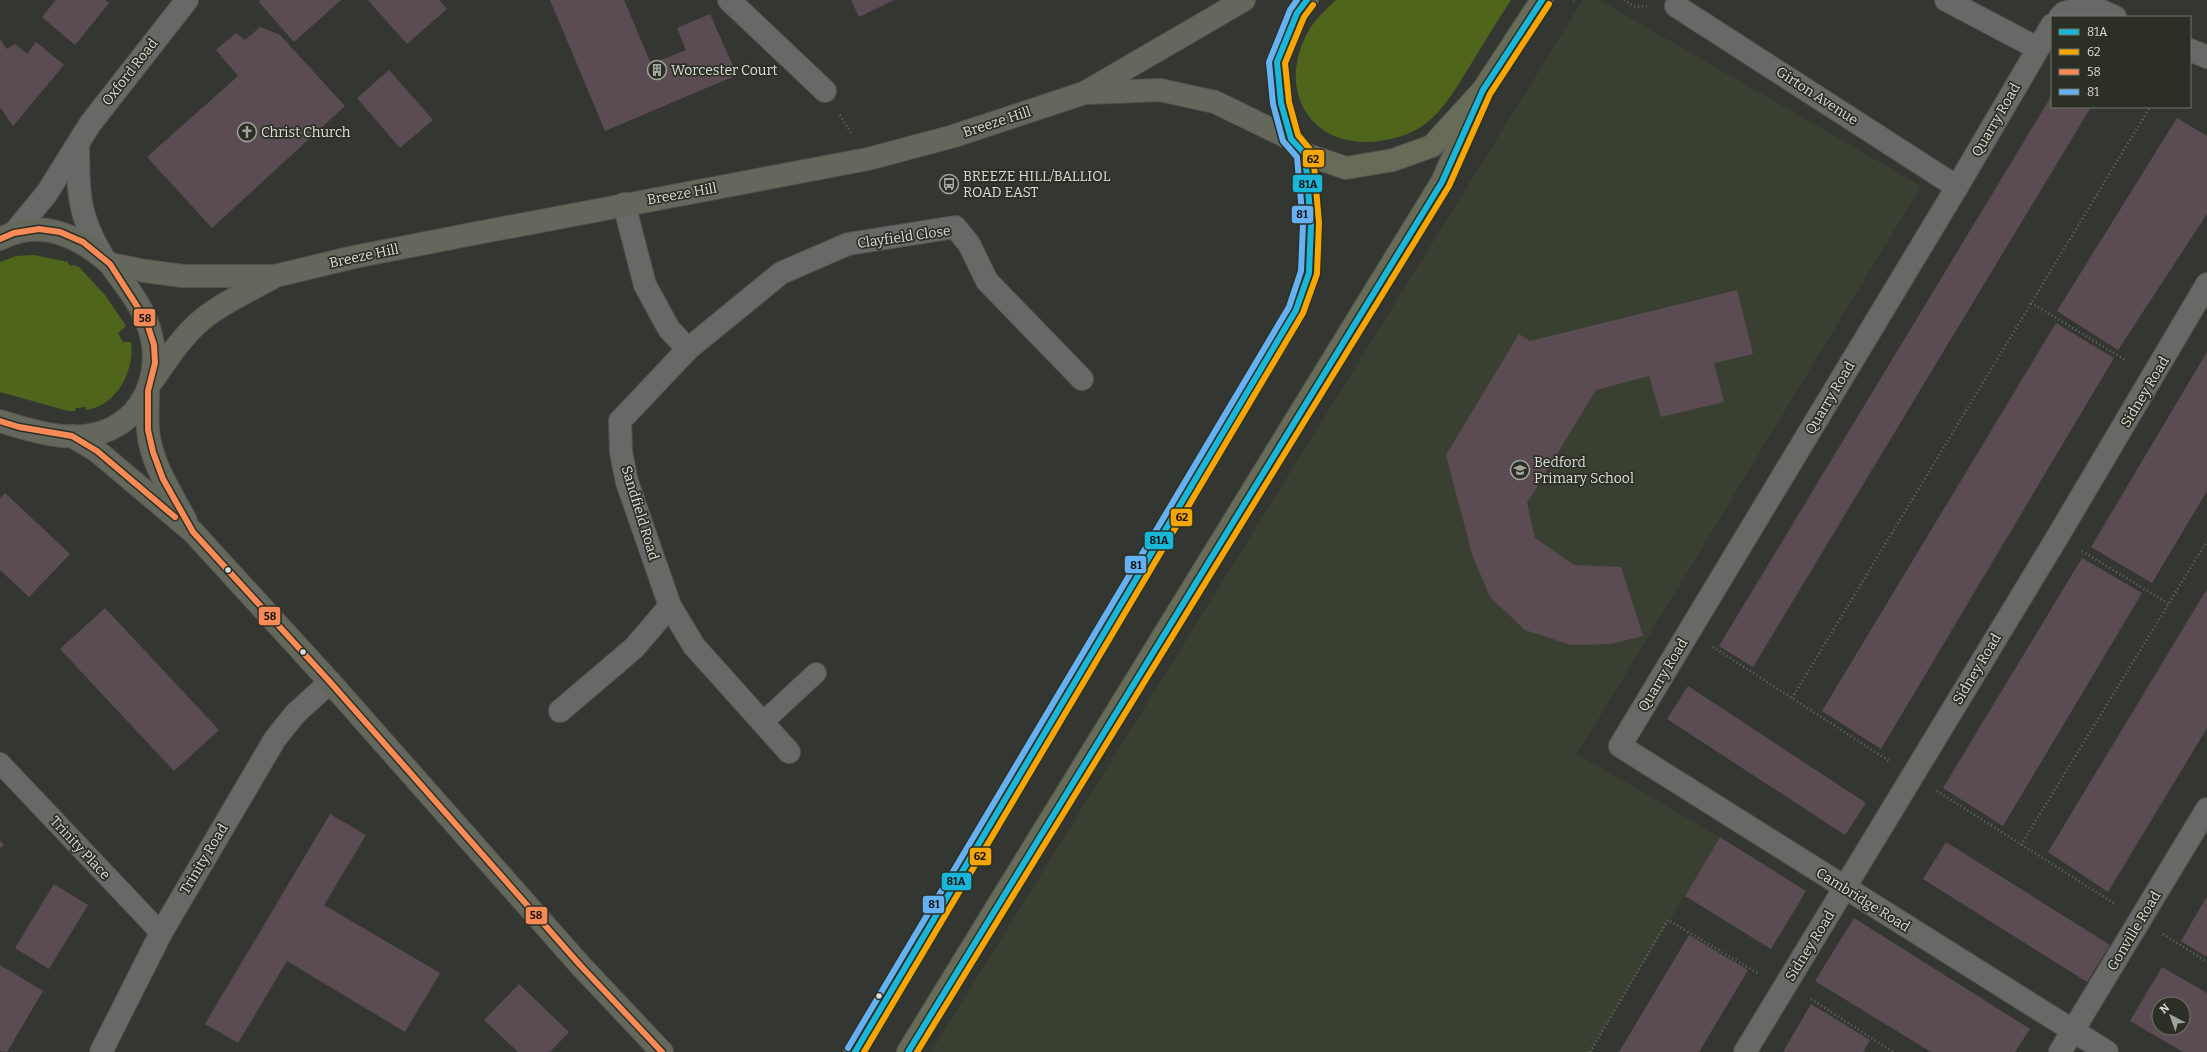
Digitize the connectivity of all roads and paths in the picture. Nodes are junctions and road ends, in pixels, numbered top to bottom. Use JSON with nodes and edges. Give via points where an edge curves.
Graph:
{"nodes":[{"id":1,"x":187,"y":0,"type":"edge"},
{"id":2,"x":729,"y":0,"type":"edge"},
{"id":3,"x":1244,"y":0,"type":"edge"},
{"id":4,"x":1307,"y":0,"type":"edge"},
{"id":5,"x":1542,"y":0,"type":"edge"},
{"id":6,"x":1946,"y":0,"type":"edge"},
{"id":7,"x":1676,"y":6,"type":"dead end"},
{"id":8,"x":2061,"y":16,"type":"edge"},
{"id":9,"x":2113,"y":16,"type":"edge"},
{"id":10,"x":2051,"y":27,"type":"edge"},
{"id":11,"x":2037,"y":48,"type":"junction"},
{"id":12,"x":2191,"y":50,"type":"edge"},
{"id":13,"x":2207,"y":57,"type":"edge"},
{"id":14,"x":1483,"y":90,"type":"junction"},
{"id":15,"x":825,"y":91,"type":"joint"},
{"id":16,"x":1084,"y":93,"type":"junction"},
{"id":17,"x":2149,"y":108,"type":"edge"},
{"id":18,"x":78,"y":146,"type":"junction"},
{"id":19,"x":1298,"y":147,"type":"junction"},
{"id":20,"x":868,"y":159,"type":"junction"},
{"id":21,"x":1957,"y":187,"type":"junction"},
{"id":22,"x":624,"y":204,"type":"junction"},
{"id":23,"x":4,"y":237,"type":"edge"},
{"id":24,"x":107,"y":260,"type":"junction"},
{"id":25,"x":781,"y":273,"type":"joint"},
{"id":26,"x":275,"y":276,"type":"junction"},
{"id":27,"x":2207,"y":284,"type":"edge"},
{"id":28,"x":2031,"y":303,"type":"junction"},
{"id":29,"x":688,"y":349,"type":"junction"},
{"id":30,"x":2154,"y":377,"type":"junction"},
{"id":31,"x":1082,"y":379,"type":"dead end"},
{"id":32,"x":150,"y":386,"type":"junction"},
{"id":33,"x":0,"y":421,"type":"edge"},
{"id":34,"x":72,"y":436,"type":"junction"},
{"id":35,"x":193,"y":532,"type":"junction"},
{"id":36,"x":2058,"y":536,"type":"junction"},
{"id":37,"x":2207,"y":542,"type":"edge"},
{"id":38,"x":2169,"y":604,"type":"junction"},
{"id":39,"x":670,"y":606,"type":"junction"},
{"id":40,"x":1689,"y":632,"type":"junction"},
{"id":41,"x":816,"y":673,"type":"dead end"},
{"id":42,"x":330,"y":682,"type":"junction"},
{"id":43,"x":1792,"y":698,"type":"junction"},
{"id":44,"x":560,"y":711,"type":"dead end"},
{"id":45,"x":763,"y":722,"type":"junction"},
{"id":46,"x":1620,"y":746,"type":"joint"},
{"id":47,"x":789,"y":752,"type":"dead end"},
{"id":48,"x":0,"y":762,"type":"edge"},
{"id":49,"x":1913,"y":776,"type":"junction"},
{"id":50,"x":2207,"y":809,"type":"edge"},
{"id":51,"x":2021,"y":845,"type":"junction"},
{"id":52,"x":1846,"y":888,"type":"junction"},
{"id":53,"x":2140,"y":920,"type":"junction"},
{"id":54,"x":161,"y":933,"type":"junction"},
{"id":55,"x":2207,"y":962,"type":"edge"},
{"id":56,"x":1785,"y":986,"type":"junction"},
{"id":57,"x":2072,"y":1032,"type":"junction"},
{"id":58,"x":101,"y":1052,"type":"edge"},
{"id":59,"x":662,"y":1052,"type":"edge"},
{"id":60,"x":855,"y":1052,"type":"edge"},
{"id":61,"x":908,"y":1052,"type":"edge"},
{"id":62,"x":1590,"y":1052,"type":"edge"},
{"id":63,"x":1745,"y":1052,"type":"edge"},
{"id":64,"x":1893,"y":1052,"type":"edge"},
{"id":65,"x":2060,"y":1052,"type":"edge"},
{"id":66,"x":2107,"y":1052,"type":"edge"}],
"edges":[{"from":1,"to":18,"type":"street","name":"Oxford Road","via":[[90,124]]},
{"from":2,"to":15,"type":"street"},
{"from":3,"to":16,"type":"main road","name":"Breeze Hill"},
{"from":4,"to":19,"type":"highway","via":[[1297,13],[1277,62],[1281,103]]},
{"from":5,"to":14,"type":"highway","name":"Breeze Hill"},
{"from":6,"to":11,"type":"street"},
{"from":7,"to":21,"type":"street","name":"Girton Avenue"},
{"from":8,"to":9,"type":"street","via":[[2089,6]]},
{"from":10,"to":11,"type":"street","name":"Quarry Road"},
{"from":11,"to":21,"type":"street","name":"Quarry Road"},
{"from":12,"to":13,"type":"street"},
{"from":14,"to":19,"type":"highway","name":"Breeze Hill","via":[[1432,146],[1393,160],[1346,168]]},
{"from":14,"to":61,"type":"highway","via":[[1442,182]]},
{"from":15,"to":20,"type":"path"},
{"from":16,"to":19,"type":"main road","name":"Breeze Hill","via":[[1160,90],[1215,102]]},
{"from":16,"to":20,"type":"main road","name":"Breeze Hill","via":[[954,136]]},
{"from":17,"to":28,"type":"path"},
{"from":18,"to":23,"type":"street","name":"Oxford Road","via":[[47,193]]},
{"from":18,"to":24,"type":"street","name":"Oxford Road","via":[[78,182],[84,220]]},
{"from":19,"to":60,"type":"highway","via":[[1312,224],[1309,273],[1296,310]]},
{"from":20,"to":22,"type":"main road","name":"Breeze Hill"},
{"from":21,"to":40,"type":"street","name":"Quarry Road"},
{"from":22,"to":26,"type":"main road","name":"Breeze Hill","via":[[354,257]]},
{"from":22,"to":29,"type":"street","via":[[645,285],[669,329]]},
{"from":23,"to":24,"type":"main road","via":[[39,229],[60,232],[83,242]]},
{"from":24,"to":26,"type":"main road","name":"Breeze Hill","via":[[145,271],[183,276]]},
{"from":24,"to":32,"type":"main road","via":[[146,320],[154,345],[155,363]]},
{"from":25,"to":29,"type":"street","name":"Sandfield Road"},
{"from":25,"to":31,"type":"street","name":"Clayfield Close","via":[[848,244],[954,227],[969,244],[987,280]]},
{"from":26,"to":32,"type":"main road","name":"Breeze Hill","via":[[203,319],[172,353]]},
{"from":27,"to":30,"type":"street","name":"Sidney Road"},
{"from":28,"to":30,"type":"path"},
{"from":28,"to":43,"type":"path"},
{"from":29,"to":39,"type":"street","name":"Sandfield Road","via":[[620,421],[621,452],[627,482]]},
{"from":30,"to":36,"type":"street","name":"Sidney Road"},
{"from":32,"to":34,"type":"main road","name":"Breeze Hill","via":[[132,414],[112,428],[95,434]]},
{"from":32,"to":35,"type":"main road","via":[[148,430],[152,452],[163,479]]},
{"from":33,"to":34,"type":"main road"},
{"from":34,"to":35,"type":"main road","via":[[97,451]]},
{"from":35,"to":42,"type":"main road"},
{"from":36,"to":38,"type":"path"},
{"from":36,"to":49,"type":"street","name":"Sidney Road"},
{"from":37,"to":38,"type":"path"},
{"from":38,"to":51,"type":"path"},
{"from":39,"to":44,"type":"street","via":[[634,648]]},
{"from":39,"to":45,"type":"street","name":"Sandfield Road","via":[[694,646]]},
{"from":40,"to":43,"type":"path"},
{"from":40,"to":46,"type":"street","name":"Quarry Road"},
{"from":41,"to":45,"type":"lane"},
{"from":42,"to":54,"type":"street","name":"Trinity Road","via":[[295,714],[275,739]]},
{"from":42,"to":59,"type":"main road","via":[[580,965]]},
{"from":43,"to":49,"type":"path"},
{"from":45,"to":47,"type":"street","name":"Sandfield Road"},
{"from":46,"to":52,"type":"street","name":"Cambridge Road"},
{"from":48,"to":54,"type":"lane","name":"Trinity Place"},
{"from":49,"to":51,"type":"path"},
{"from":49,"to":52,"type":"street","name":"Sidney Road"},
{"from":50,"to":53,"type":"street","name":"Gonville Road"},
{"from":51,"to":53,"type":"path"},
{"from":52,"to":56,"type":"street","name":"Sidney Road"},
{"from":52,"to":57,"type":"street","name":"Cambridge Road"},
{"from":53,"to":55,"type":"path"},
{"from":53,"to":57,"type":"street","name":"Gonville Road"},
{"from":54,"to":58,"type":"street","name":"Trinity Road"},
{"from":56,"to":62,"type":"path","via":[[1668,920]]},
{"from":56,"to":63,"type":"street","name":"Sidney Road"},
{"from":56,"to":64,"type":"path"},
{"from":57,"to":65,"type":"street","name":"Gonville Road"},
{"from":57,"to":66,"type":"street","name":"Cambridge Road"}]}
